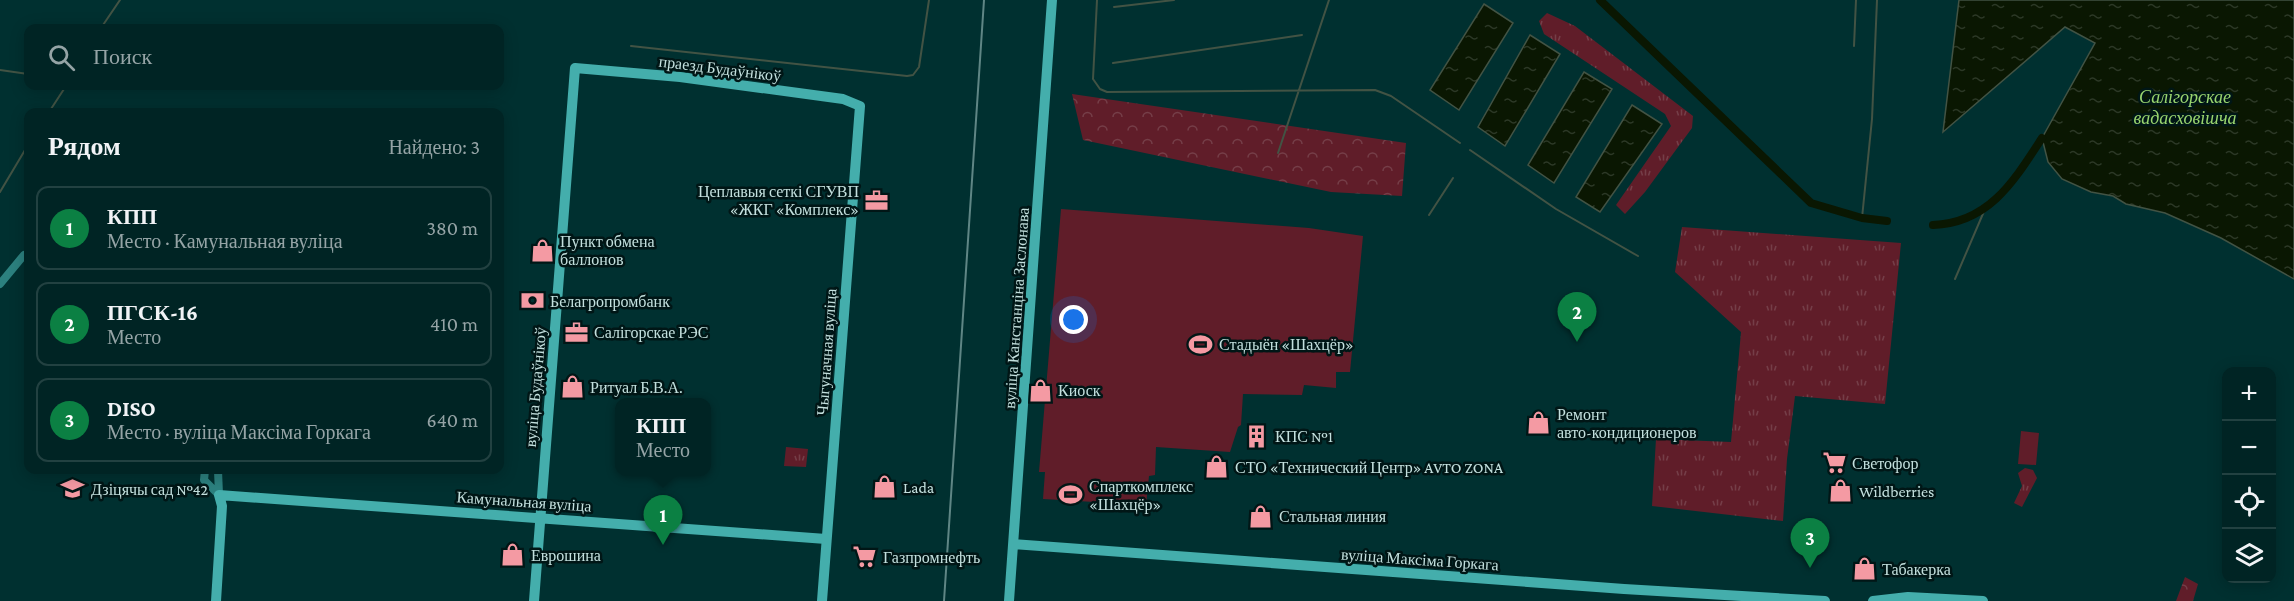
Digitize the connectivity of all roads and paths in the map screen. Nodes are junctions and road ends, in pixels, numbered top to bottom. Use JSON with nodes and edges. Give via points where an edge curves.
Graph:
{"nodes":[{"id":1,"x":1052,"y":0,"type":"edge"},
{"id":2,"x":575,"y":68,"type":"joint"},
{"id":3,"x":860,"y":106,"type":"joint"},
{"id":4,"x":24,"y":255,"type":"dead end"},
{"id":5,"x":0,"y":284,"type":"edge"},
{"id":6,"x":205,"y":474,"type":"edge"},
{"id":7,"x":218,"y":474,"type":"edge"},
{"id":8,"x":219,"y":495,"type":"junction"},
{"id":9,"x":539,"y":517,"type":"junction"},
{"id":10,"x":826,"y":539,"type":"junction"},
{"id":11,"x":1014,"y":544,"type":"junction"},
{"id":12,"x":1877,"y":600,"type":"edge"},
{"id":13,"x":216,"y":601,"type":"edge"},
{"id":14,"x":534,"y":601,"type":"edge"},
{"id":15,"x":822,"y":601,"type":"edge"},
{"id":16,"x":1010,"y":601,"type":"edge"},
{"id":17,"x":1825,"y":601,"type":"edge"},
{"id":18,"x":1983,"y":601,"type":"edge"}],
"edges":[{"from":1,"to":11,"type":"street","name":"вуліца Канстанціна Заслонава"},
{"from":2,"to":3,"type":"street","name":"праезд Будаўнікоў","via":[[680,77],[843,99]]},
{"from":2,"to":9,"type":"street","name":"вуліца Будаўнікоў"},
{"from":3,"to":10,"type":"street","name":"Чыгуначная вуліца"},
{"from":4,"to":5,"type":"street"},
{"from":6,"to":8,"type":"street","via":[[204,480]]},
{"from":7,"to":8,"type":"street"},
{"from":8,"to":9,"type":"street","name":"Камунальная вуліца"},
{"from":8,"to":13,"type":"street","via":[[222,506]]},
{"from":9,"to":10,"type":"street","name":"Камунальная вуліца"},
{"from":9,"to":14,"type":"street","name":"вуліца Будаўнікоў"},
{"from":10,"to":15,"type":"street","name":"Чыгуначная вуліца"},
{"from":11,"to":16,"type":"street","name":"вуліца Канстанціна Заслонава"},
{"from":11,"to":17,"type":"street","name":"вуліца Максіма Горкага"},
{"from":12,"to":18,"type":"street","via":[[1908,597]]}]}
